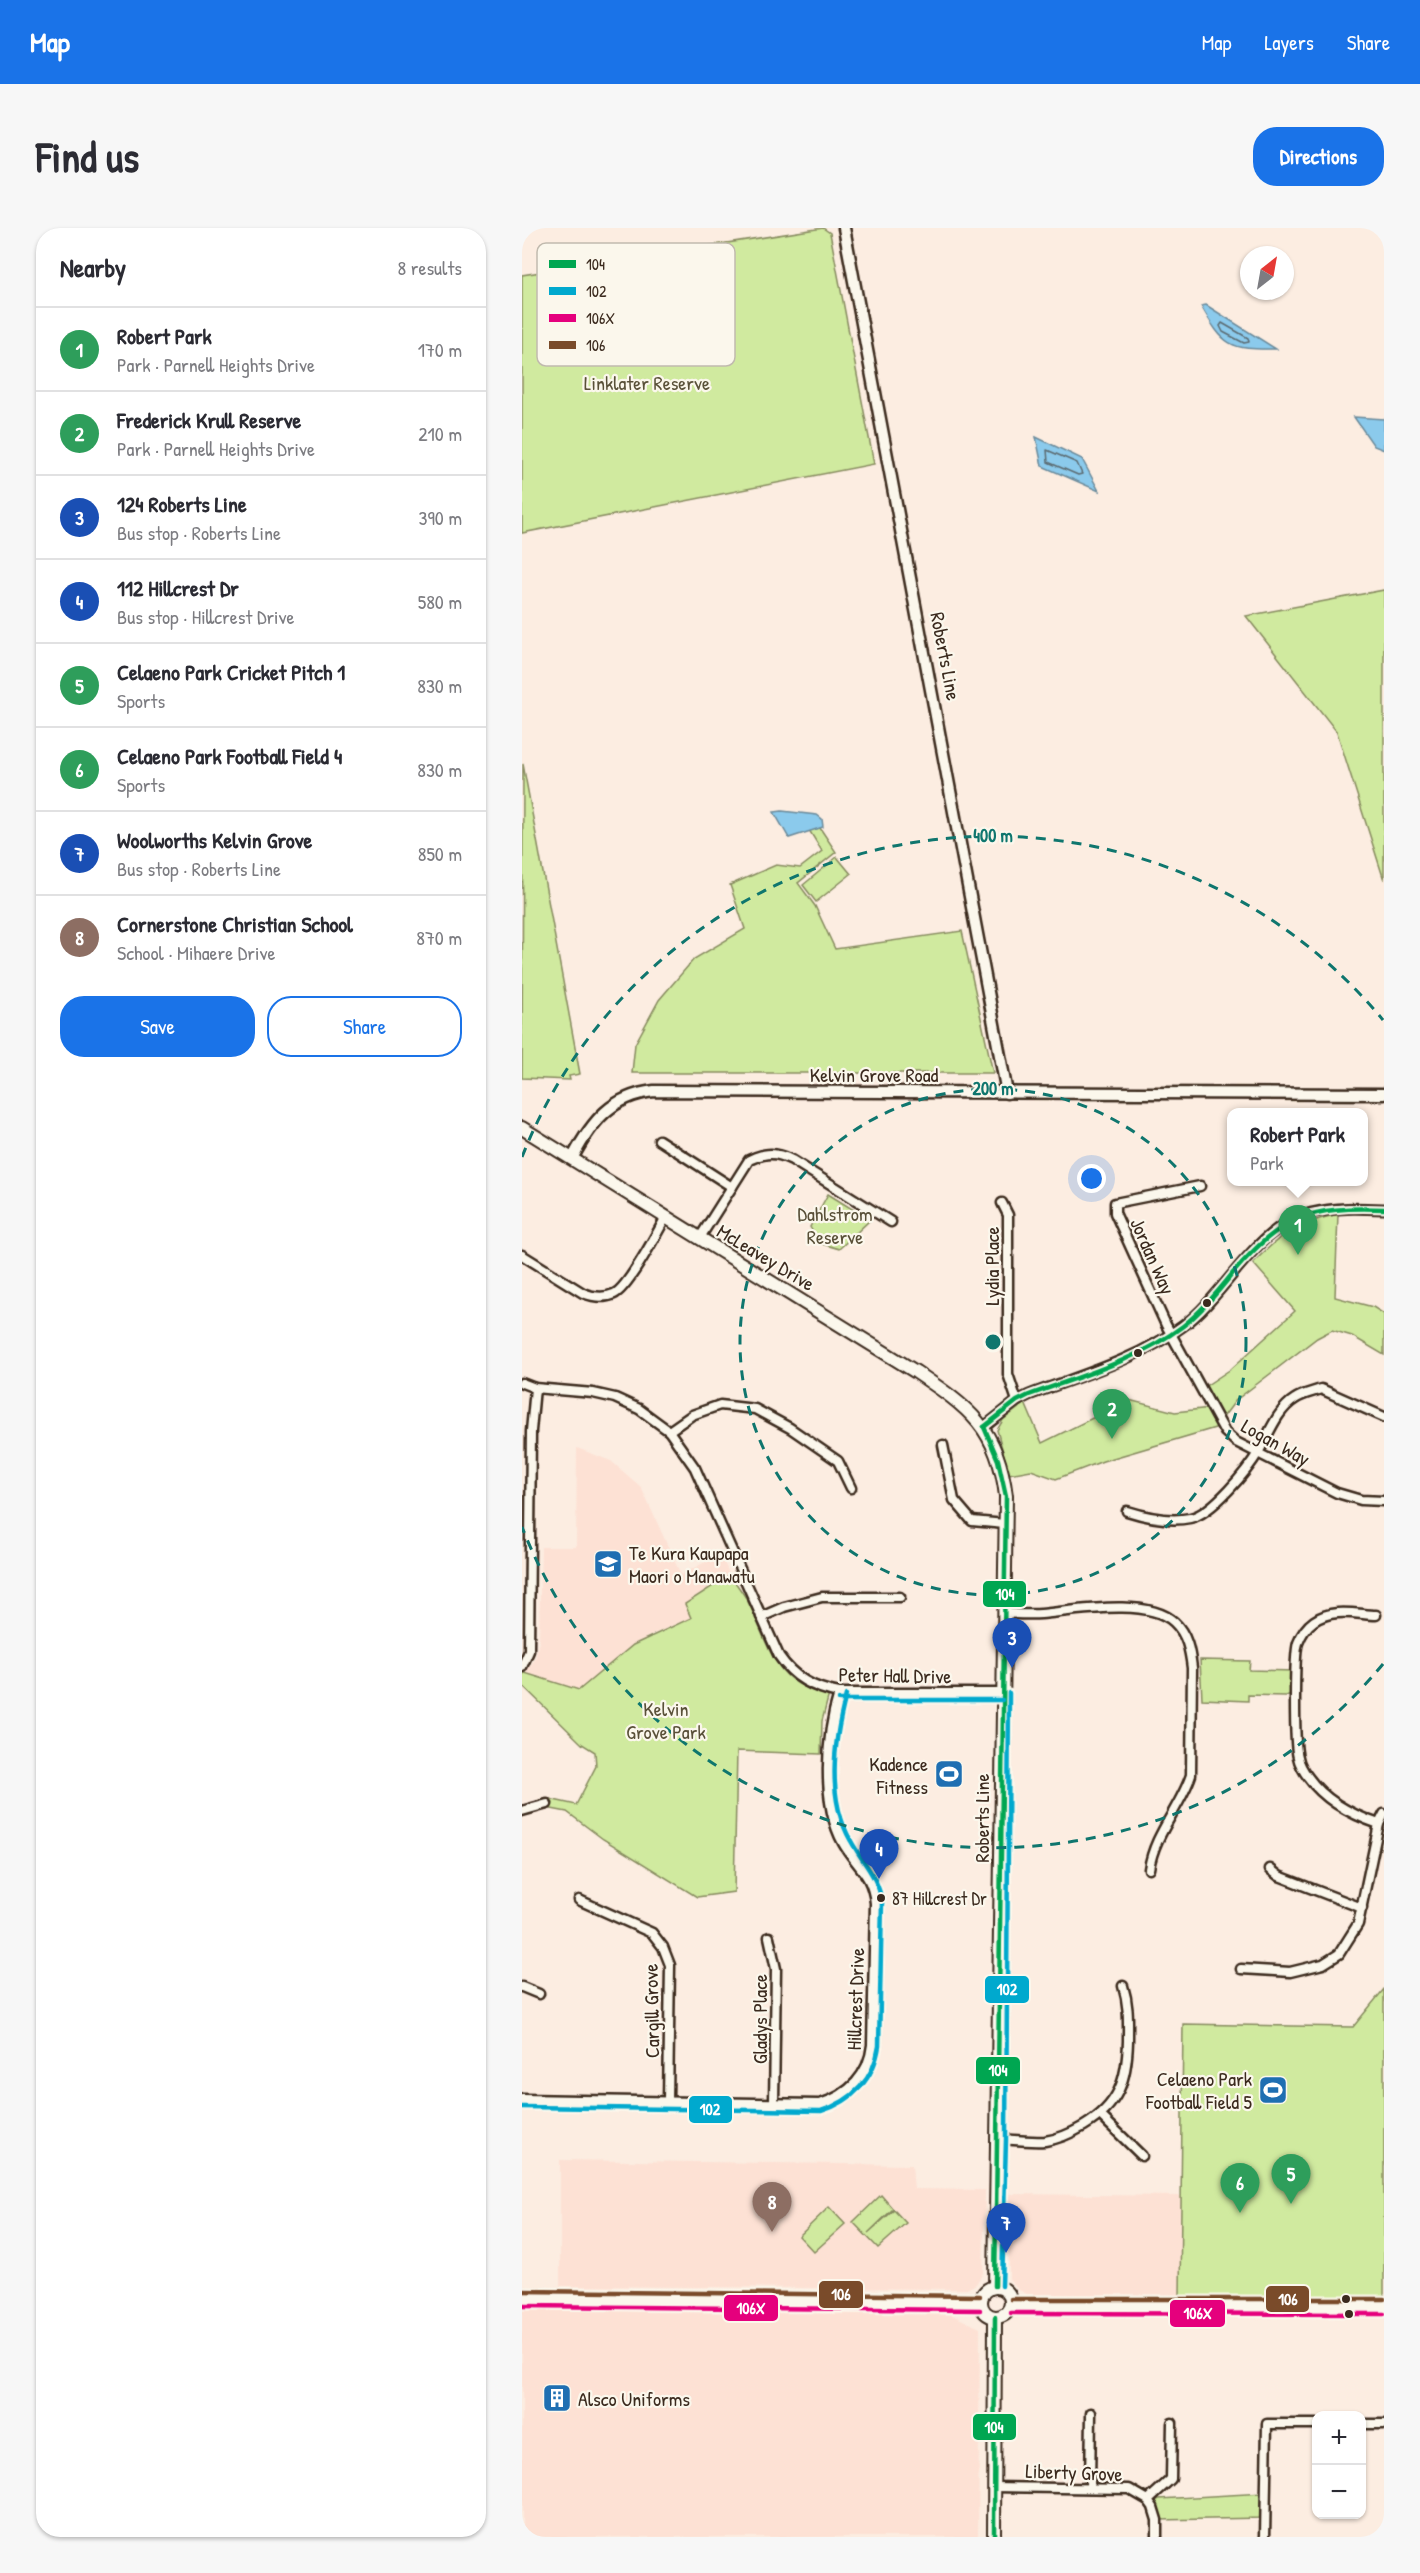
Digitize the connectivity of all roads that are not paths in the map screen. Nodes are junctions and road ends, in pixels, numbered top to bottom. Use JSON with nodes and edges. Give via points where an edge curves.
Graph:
{"nodes":[{"id":1,"x":844,"y":228,"type":"edge"},
{"id":2,"x":1007,"y":1092,"type":"junction"},
{"id":3,"x":1384,"y":1094,"type":"edge"},
{"id":4,"x":522,"y":1128,"type":"edge"},
{"id":5,"x":658,"y":1140,"type":"dead end"},
{"id":6,"x":573,"y":1157,"type":"junction"},
{"id":7,"x":732,"y":1186,"type":"junction"},
{"id":8,"x":1200,"y":1186,"type":"dead end"},
{"id":9,"x":1002,"y":1203,"type":"dead end"},
{"id":10,"x":1384,"y":1209,"type":"edge"},
{"id":11,"x":666,"y":1217,"type":"junction"},
{"id":12,"x":891,"y":1222,"type":"dead end"},
{"id":13,"x":699,"y":1239,"type":"junction"},
{"id":14,"x":522,"y":1255,"type":"edge"},
{"id":15,"x":1172,"y":1334,"type":"junction"},
{"id":16,"x":522,"y":1383,"type":"edge"},
{"id":17,"x":535,"y":1388,"type":"junction"},
{"id":18,"x":1017,"y":1401,"type":"junction"},
{"id":19,"x":1384,"y":1417,"type":"edge"},
{"id":20,"x":984,"y":1427,"type":"junction"},
{"id":21,"x":669,"y":1431,"type":"junction"},
{"id":22,"x":943,"y":1445,"type":"dead end"},
{"id":23,"x":1257,"y":1453,"type":"junction"},
{"id":24,"x":851,"y":1488,"type":"dead end"},
{"id":25,"x":1384,"y":1501,"type":"edge"},
{"id":26,"x":1127,"y":1511,"type":"dead end"},
{"id":27,"x":1005,"y":1524,"type":"junction"},
{"id":28,"x":900,"y":1597,"type":"dead end"},
{"id":29,"x":1004,"y":1614,"type":"junction"},
{"id":30,"x":1376,"y":1615,"type":"dead end"},
{"id":31,"x":761,"y":1617,"type":"junction"},
{"id":32,"x":522,"y":1667,"type":"edge"},
{"id":33,"x":838,"y":1693,"type":"junction"},
{"id":34,"x":1002,"y":1693,"type":"junction"},
{"id":35,"x":547,"y":1804,"type":"dead end"},
{"id":36,"x":522,"y":1811,"type":"edge"},
{"id":37,"x":1384,"y":1814,"type":"edge"},
{"id":38,"x":1379,"y":1824,"type":"junction"},
{"id":39,"x":1149,"y":1869,"type":"dead end"},
{"id":40,"x":1270,"y":1869,"type":"dead end"},
{"id":41,"x":579,"y":1900,"type":"dead end"},
{"id":42,"x":1362,"y":1908,"type":"junction"},
{"id":43,"x":769,"y":1937,"type":"dead end"},
{"id":44,"x":1240,"y":1969,"type":"dead end"},
{"id":45,"x":1123,"y":1986,"type":"dead end"},
{"id":46,"x":522,"y":1987,"type":"edge"},
{"id":47,"x":539,"y":1994,"type":"dead end"},
{"id":48,"x":522,"y":2099,"type":"edge"},
{"id":49,"x":668,"y":2101,"type":"junction"},
{"id":50,"x":774,"y":2102,"type":"junction"},
{"id":51,"x":1100,"y":2115,"type":"junction"},
{"id":52,"x":999,"y":2139,"type":"junction"},
{"id":53,"x":1142,"y":2156,"type":"dead end"},
{"id":54,"x":995,"y":2286,"type":"junction"},
{"id":55,"x":522,"y":2298,"type":"edge"},
{"id":56,"x":980,"y":2303,"type":"junction"},
{"id":57,"x":1011,"y":2306,"type":"junction"},
{"id":58,"x":1384,"y":2307,"type":"edge"},
{"id":59,"x":995,"y":2317,"type":"junction"},
{"id":60,"x":1091,"y":2413,"type":"dead end"},
{"id":61,"x":1172,"y":2423,"type":"dead end"},
{"id":62,"x":1312,"y":2424,"type":"edge"},
{"id":63,"x":1366,"y":2424,"type":"edge"},
{"id":64,"x":1384,"y":2424,"type":"edge"},
{"id":65,"x":994,"y":2487,"type":"junction"},
{"id":66,"x":1090,"y":2488,"type":"junction"},
{"id":67,"x":1148,"y":2500,"type":"junction"},
{"id":68,"x":994,"y":2537,"type":"edge"},
{"id":69,"x":1157,"y":2537,"type":"edge"},
{"id":70,"x":1265,"y":2537,"type":"edge"}],
"edges":[{"from":1,"to":2,"type":"street","name":"Roberts Line"},
{"from":2,"to":3,"type":"street","name":"Kelvin Grove Road"},
{"from":2,"to":6,"type":"street","name":"Kelvin Grove Road","via":[[654,1091],[619,1101],[596,1121]]},
{"from":4,"to":6,"type":"main road","name":"McLeavey Drive"},
{"from":5,"to":7,"type":"street"},
{"from":6,"to":11,"type":"main road","name":"McLeavey Drive"},
{"from":7,"to":12,"type":"street","via":[[749,1160],[763,1154],[779,1154]]},
{"from":7,"to":13,"type":"street"},
{"from":8,"to":15,"type":"street","name":"Jordan Way","via":[[1115,1203],[1115,1213]]},
{"from":9,"to":18,"type":"street","name":"Lydia Place","via":[[1008,1215],[1008,1374]]},
{"from":10,"to":15,"type":"street","via":[[1336,1208],[1291,1220],[1275,1230],[1200,1312]]},
{"from":11,"to":13,"type":"main road","name":"McLeavey Drive"},
{"from":11,"to":14,"type":"street","via":[[626,1284],[608,1296],[583,1293]]},
{"from":13,"to":20,"type":"main road","name":"McLeavey Drive","via":[[925,1378]]},
{"from":15,"to":18,"type":"street","via":[[1118,1363]]},
{"from":15,"to":23,"type":"street","name":"Logan Way","via":[[1225,1432]]},
{"from":16,"to":17,"type":"street","name":"Peter Hall Drive"},
{"from":17,"to":21,"type":"street","name":"Peter Hall Drive","via":[[615,1398],[639,1409]]},
{"from":17,"to":32,"type":"street","via":[[531,1431],[529,1651]]},
{"from":18,"to":20,"type":"street"},
{"from":19,"to":23,"type":"street","via":[[1321,1389],[1296,1398]]},
{"from":20,"to":27,"type":"main road","name":"Roberts Line","via":[[1003,1474]]},
{"from":21,"to":24,"type":"street","via":[[692,1415],[720,1405],[755,1409],[838,1461]]},
{"from":21,"to":31,"type":"street","name":"Peter Hall Drive","via":[[695,1468]]},
{"from":22,"to":27,"type":"street","via":[[954,1500],[972,1521]]},
{"from":23,"to":25,"type":"street","name":"Logan Way","via":[[1337,1493]]},
{"from":23,"to":26,"type":"street","via":[[1219,1500],[1192,1518],[1146,1517]]},
{"from":27,"to":29,"type":"main road","name":"Roberts Line"},
{"from":28,"to":31,"type":"street","via":[[822,1597]]},
{"from":29,"to":34,"type":"main road","name":"Roberts Line"},
{"from":29,"to":39,"type":"street","via":[[1143,1609],[1172,1620],[1183,1632],[1192,1668],[1191,1775],[1155,1845]]},
{"from":30,"to":38,"type":"street","via":[[1333,1612],[1314,1621],[1298,1644],[1295,1674],[1297,1756],[1307,1776],[1337,1804]]},
{"from":31,"to":33,"type":"street","name":"Peter Hall Drive","via":[[786,1667],[806,1683]]},
{"from":33,"to":34,"type":"street","name":"Peter Hall Drive"},
{"from":33,"to":50,"type":"street","name":"Hillcrest Drive","via":[[828,1742],[832,1810],[843,1844],[864,1870],[874,1892],[871,2054],[862,2076],[833,2100],[820,2104]]},
{"from":34,"to":52,"type":"main road","name":"Roberts Line"},
{"from":35,"to":36,"type":"street"},
{"from":37,"to":38,"type":"street"},
{"from":38,"to":42,"type":"street"},
{"from":40,"to":42,"type":"street"},
{"from":41,"to":49,"type":"street","name":"Cargill Grove","via":[[651,1933],[663,1947],[670,1965]]},
{"from":42,"to":44,"type":"street","via":[[1358,1924],[1339,1954],[1323,1964],[1290,1972]]},
{"from":43,"to":50,"type":"street","name":"Gladys Place","via":[[776,1969]]},
{"from":45,"to":51,"type":"street","via":[[1129,2004],[1127,2067],[1120,2090]]},
{"from":46,"to":47,"type":"street"},
{"from":48,"to":49,"type":"street","name":"Hillcrest Drive"},
{"from":49,"to":50,"type":"street","name":"Hillcrest Drive"},
{"from":51,"to":52,"type":"street","via":[[1072,2133],[1046,2141]]},
{"from":51,"to":53,"type":"street"},
{"from":52,"to":54,"type":"main road","name":"Roberts Line"},
{"from":54,"to":56,"type":"main road","via":[[983,2293]]},
{"from":54,"to":57,"type":"main road","via":[[1008,2292]]},
{"from":55,"to":56,"type":"main road"},
{"from":56,"to":59,"type":"main road","via":[[986,2314]]},
{"from":57,"to":58,"type":"street"},
{"from":57,"to":59,"type":"main road","via":[[1005,2314]]},
{"from":59,"to":65,"type":"main road"},
{"from":60,"to":66,"type":"street"},
{"from":61,"to":67,"type":"street","via":[[1171,2479]]},
{"from":62,"to":70,"type":"street","via":[[1267,2424]]},
{"from":63,"to":64,"type":"street"},
{"from":65,"to":66,"type":"street","name":"Liberty Grove"},
{"from":65,"to":68,"type":"main road"},
{"from":66,"to":67,"type":"street","name":"Liberty Grove","via":[[1129,2489]]},
{"from":67,"to":69,"type":"street","via":[[1157,2520]]}]}
